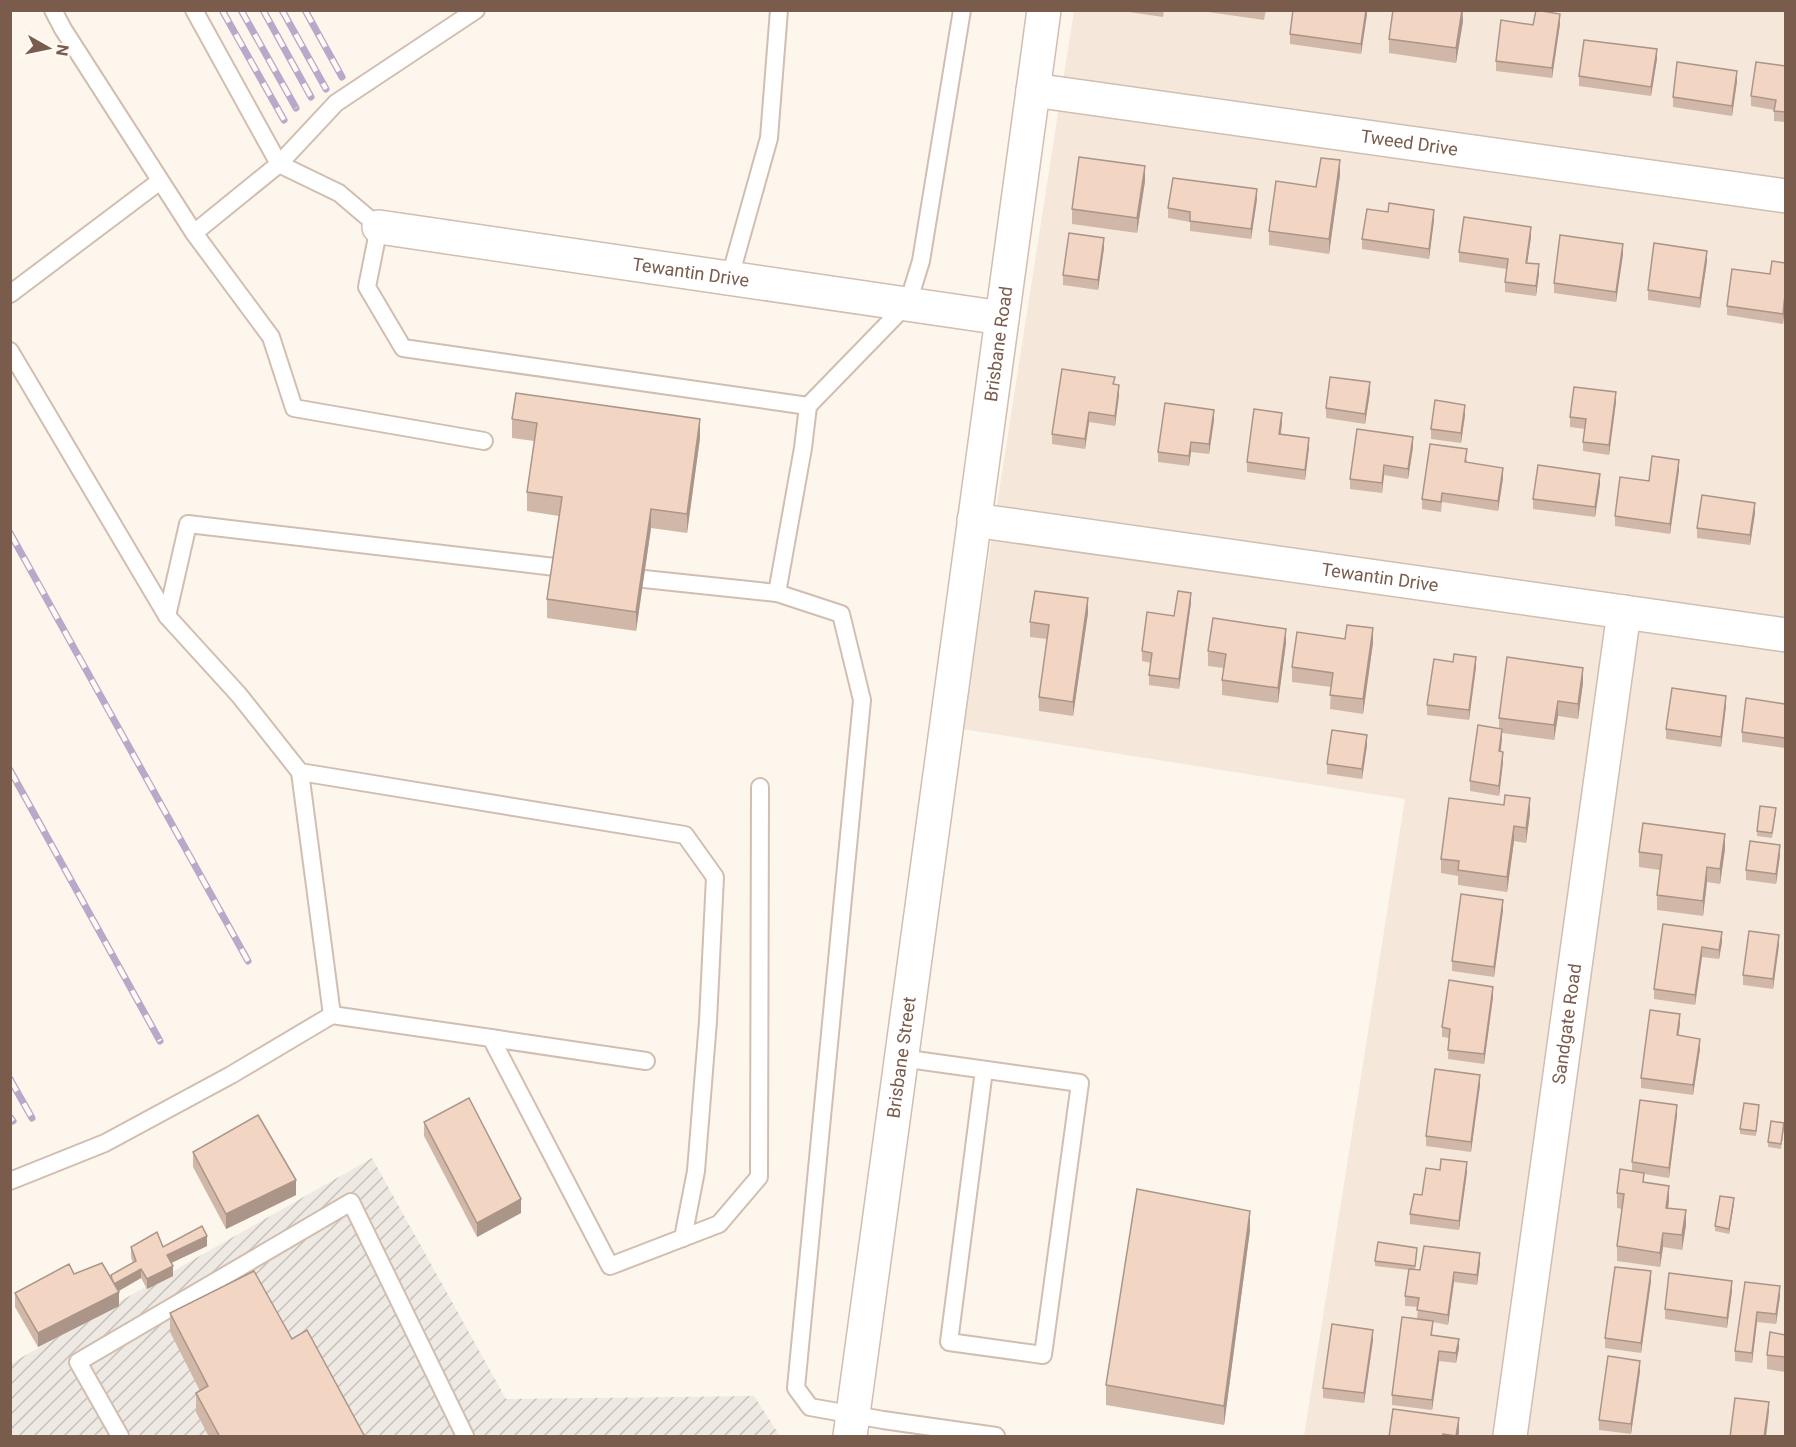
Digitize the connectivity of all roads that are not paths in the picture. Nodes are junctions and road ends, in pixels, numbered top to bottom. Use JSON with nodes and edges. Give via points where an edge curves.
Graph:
{"nodes":[{"id":1,"x":53,"y":10,"type":"edge"},
{"id":2,"x":194,"y":10,"type":"edge"},
{"id":3,"x":476,"y":10,"type":"edge"},
{"id":4,"x":779,"y":10,"type":"edge"},
{"id":5,"x":962,"y":10,"type":"edge"},
{"id":6,"x":1044,"y":10,"type":"edge"},
{"id":7,"x":1033,"y":90,"type":"junction"},
{"id":8,"x":279,"y":164,"type":"junction"},
{"id":9,"x":160,"y":181,"type":"junction"},
{"id":10,"x":1785,"y":196,"type":"edge"},
{"id":11,"x":379,"y":227,"type":"junction"},
{"id":12,"x":194,"y":233,"type":"junction"},
{"id":13,"x":730,"y":277,"type":"junction"},
{"id":14,"x":10,"y":294,"type":"edge"},
{"id":15,"x":908,"y":303,"type":"junction"},
{"id":16,"x":1002,"y":318,"type":"junction"},
{"id":17,"x":10,"y":351,"type":"edge"},
{"id":18,"x":807,"y":406,"type":"junction"},
{"id":19,"x":484,"y":441,"type":"dead end"},
{"id":20,"x":974,"y":520,"type":"junction"},
{"id":21,"x":555,"y":567,"type":"edge"},
{"id":22,"x":644,"y":579,"type":"edge"},
{"id":23,"x":777,"y":593,"type":"junction"},
{"id":24,"x":1624,"y":612,"type":"junction"},
{"id":25,"x":167,"y":616,"type":"junction"},
{"id":26,"x":1785,"y":635,"type":"edge"},
{"id":27,"x":952,"y":676,"type":"joint"},
{"id":28,"x":300,"y":772,"type":"junction"},
{"id":29,"x":760,"y":787,"type":"dead end"},
{"id":30,"x":332,"y":1015,"type":"junction"},
{"id":31,"x":491,"y":1038,"type":"junction"},
{"id":32,"x":901,"y":1058,"type":"junction"},
{"id":33,"x":646,"y":1062,"type":"dead end"},
{"id":34,"x":984,"y":1070,"type":"junction"},
{"id":35,"x":10,"y":1181,"type":"edge"},
{"id":36,"x":683,"y":1238,"type":"junction"},
{"id":37,"x":851,"y":1425,"type":"edge"},
{"id":38,"x":120,"y":1437,"type":"edge"},
{"id":39,"x":465,"y":1437,"type":"edge"},
{"id":40,"x":996,"y":1437,"type":"edge"},
{"id":41,"x":1510,"y":1437,"type":"edge"}],
"edges":[{"from":1,"to":9,"type":"lane"},
{"from":2,"to":8,"type":"lane"},
{"from":3,"to":8,"type":"lane","via":[[336,103]]},
{"from":4,"to":13,"type":"lane","via":[[769,138]]},
{"from":5,"to":15,"type":"lane","via":[[921,261]]},
{"from":6,"to":7,"type":"street","name":"Brisbane Road"},
{"from":7,"to":10,"type":"street","name":"Tweed Drive"},
{"from":7,"to":16,"type":"street","name":"Brisbane Road"},
{"from":8,"to":11,"type":"lane","via":[[339,193]]},
{"from":8,"to":12,"type":"lane"},
{"from":9,"to":12,"type":"lane"},
{"from":9,"to":14,"type":"lane"},
{"from":11,"to":13,"type":"street","name":"Tewantin Drive"},
{"from":11,"to":18,"type":"lane","via":[[367,287],[403,348]]},
{"from":12,"to":19,"type":"lane","via":[[271,337],[294,408]]},
{"from":13,"to":15,"type":"street","name":"Tewantin Drive"},
{"from":15,"to":16,"type":"street","name":"Tewantin Drive"},
{"from":15,"to":18,"type":"lane"},
{"from":16,"to":20,"type":"street","name":"Brisbane Road"},
{"from":17,"to":25,"type":"lane"},
{"from":18,"to":23,"type":"lane"},
{"from":20,"to":24,"type":"street","name":"Tewantin Drive"},
{"from":20,"to":27,"type":"street","name":"Brisbane Road"},
{"from":21,"to":25,"type":"lane","via":[[188,524]]},
{"from":22,"to":23,"type":"lane"},
{"from":23,"to":37,"type":"lane","via":[[841,614],[862,700],[796,1388],[810,1407]]},
{"from":24,"to":26,"type":"street","name":"Tewantin Drive"},
{"from":24,"to":41,"type":"street","name":"Sandgate Road"},
{"from":25,"to":28,"type":"lane","via":[[239,695]]},
{"from":27,"to":32,"type":"street","name":"Brisbane Street"},
{"from":28,"to":30,"type":"lane"},
{"from":28,"to":36,"type":"lane","via":[[685,836],[715,877],[696,1171]]},
{"from":29,"to":36,"type":"lane","via":[[759,1177],[719,1224]]},
{"from":30,"to":31,"type":"lane"},
{"from":30,"to":35,"type":"lane","via":[[105,1143]]},
{"from":31,"to":33,"type":"lane"},
{"from":31,"to":36,"type":"lane","via":[[610,1266]]},
{"from":32,"to":34,"type":"lane"},
{"from":32,"to":37,"type":"street","name":"Brisbane Street"},
{"from":34,"to":34,"type":"lane","via":[[1080,1083],[1043,1355],[949,1342]]},
{"from":37,"to":40,"type":"lane","via":[[883,1420]]},
{"from":38,"to":39,"type":"lane","via":[[78,1362],[351,1202]]}]}
